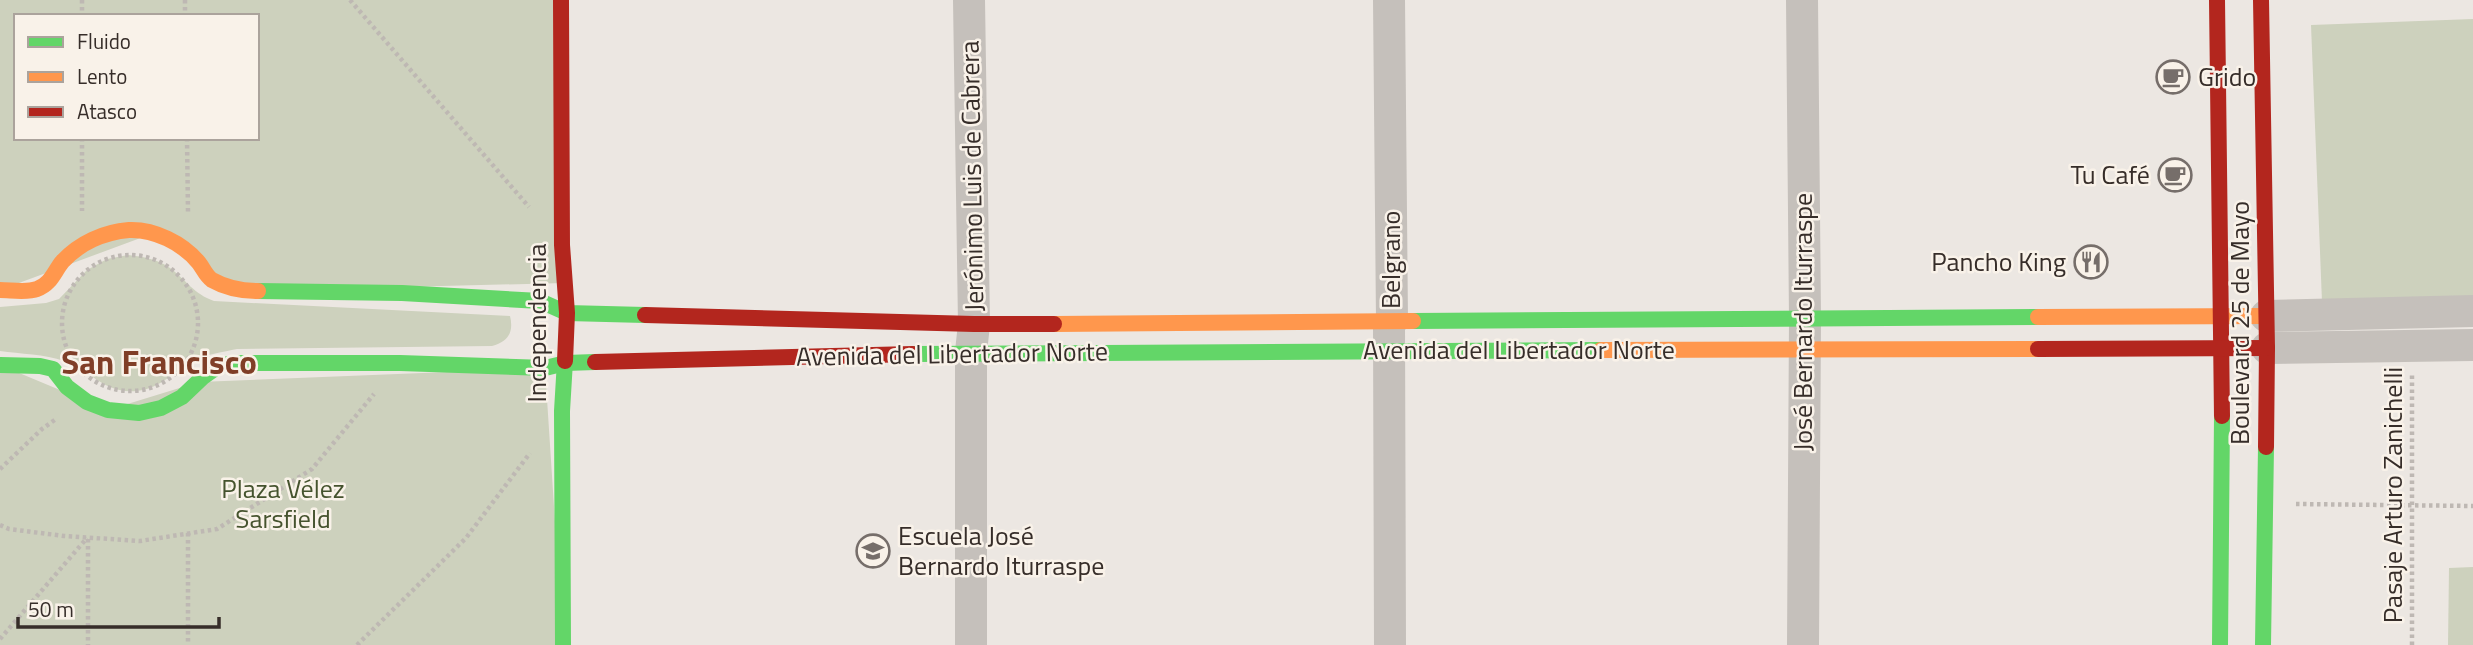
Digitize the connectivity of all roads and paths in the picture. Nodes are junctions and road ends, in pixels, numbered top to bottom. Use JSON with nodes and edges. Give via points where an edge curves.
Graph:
{"nodes":[{"id":1,"x":350,"y":0,"type":"edge"},
{"id":2,"x":561,"y":0,"type":"edge"},
{"id":3,"x":969,"y":0,"type":"edge"},
{"id":4,"x":1388,"y":0,"type":"edge"},
{"id":5,"x":1802,"y":0,"type":"edge"},
{"id":6,"x":2217,"y":0,"type":"edge"},
{"id":7,"x":2261,"y":0,"type":"edge"},
{"id":8,"x":82,"y":140,"type":"edge"},
{"id":9,"x":187,"y":140,"type":"edge"},
{"id":10,"x":83,"y":244,"type":"junction"},
{"id":11,"x":562,"y":245,"type":"junction"},
{"id":12,"x":182,"y":247,"type":"junction"},
{"id":13,"x":186,"y":283,"type":"joint"},
{"id":14,"x":0,"y":290,"type":"edge"},
{"id":15,"x":2473,"y":311,"type":"edge"},
{"id":16,"x":567,"y":313,"type":"junction"},
{"id":17,"x":2222,"y":315,"type":"junction"},
{"id":18,"x":2266,"y":316,"type":"junction"},
{"id":19,"x":1804,"y":334,"type":"junction"},
{"id":20,"x":1391,"y":336,"type":"junction"},
{"id":21,"x":973,"y":338,"type":"junction"},
{"id":22,"x":2412,"y":345,"type":"junction"},
{"id":23,"x":2473,"y":345,"type":"edge"},
{"id":24,"x":2223,"y":348,"type":"junction"},
{"id":25,"x":2267,"y":348,"type":"junction"},
{"id":26,"x":400,"y":363,"type":"junction"},
{"id":27,"x":566,"y":363,"type":"junction"},
{"id":28,"x":0,"y":365,"type":"edge"},
{"id":29,"x":67,"y":387,"type":"junction"},
{"id":30,"x":562,"y":411,"type":"junction"},
{"id":31,"x":0,"y":469,"type":"edge"},
{"id":32,"x":2264,"y":504,"type":"junction"},
{"id":33,"x":2411,"y":505,"type":"junction"},
{"id":34,"x":2473,"y":506,"type":"edge"},
{"id":35,"x":0,"y":525,"type":"edge"},
{"id":36,"x":188,"y":533,"type":"junction"},
{"id":37,"x":88,"y":538,"type":"junction"},
{"id":38,"x":0,"y":639,"type":"edge"},
{"id":39,"x":88,"y":645,"type":"edge"},
{"id":40,"x":188,"y":645,"type":"edge"},
{"id":41,"x":357,"y":645,"type":"edge"},
{"id":42,"x":562,"y":645,"type":"edge"},
{"id":43,"x":971,"y":645,"type":"edge"},
{"id":44,"x":1390,"y":645,"type":"edge"},
{"id":45,"x":1803,"y":645,"type":"edge"},
{"id":46,"x":2220,"y":645,"type":"edge"},
{"id":47,"x":2263,"y":645,"type":"edge"},
{"id":48,"x":2412,"y":645,"type":"edge"}],
"edges":[{"from":1,"to":11,"type":"path"},
{"from":2,"to":11,"type":"main road","name":"Independencia"},
{"from":3,"to":21,"type":"street","name":"Jerónimo Luis de Cabrera"},
{"from":4,"to":20,"type":"street","name":"Belgrano"},
{"from":5,"to":19,"type":"street","name":"José Bernardo Iturraspe"},
{"from":6,"to":17,"type":"main road","name":"Boulevard 25 de Mayo"},
{"from":7,"to":18,"type":"main road","name":"Boulevard 25 de Mayo"},
{"from":8,"to":10,"type":"path"},
{"from":9,"to":12,"type":"path","via":[[188,222]]},
{"from":10,"to":12,"type":"main road","via":[[107,233],[131,230],[154,233]]},
{"from":10,"to":14,"type":"main road","via":[[63,261],[48,283],[35,289]]},
{"from":11,"to":16,"type":"main road","name":"Independencia"},
{"from":12,"to":16,"type":"main road","name":"Avenida del Libertador Norte","via":[[211,279],[241,291],[540,301]]},
{"from":13,"to":13,"type":"path","via":[[196,304],[194,348],[165,382],[143,390],[120,390],[98,383],[80,369],[68,351],[64,307],[87,270],[128,255],[150,258]]},
{"from":15,"to":18,"type":"street","name":"Avenida del Libertador Norte"},
{"from":16,"to":21,"type":"main road","name":"Avenida del Libertador Norte"},
{"from":16,"to":27,"type":"main road","name":"Independencia"},
{"from":17,"to":18,"type":"main road","name":"Avenida del Libertador Norte"},
{"from":17,"to":19,"type":"main road","name":"Avenida del Libertador Norte"},
{"from":17,"to":24,"type":"main road","name":"Boulevard 25 de Mayo"},
{"from":18,"to":25,"type":"main road","name":"Boulevard 25 de Mayo"},
{"from":19,"to":20,"type":"main road","name":"Avenida del Libertador Norte"},
{"from":19,"to":20,"type":"main road","name":"Avenida del Libertador Norte"},
{"from":19,"to":24,"type":"main road","name":"Avenida del Libertador Norte"},
{"from":19,"to":45,"type":"street","name":"José Bernardo Iturraspe"},
{"from":20,"to":21,"type":"main road","name":"Avenida del Libertador Norte"},
{"from":20,"to":21,"type":"main road","name":"Avenida del Libertador Norte"},
{"from":20,"to":44,"type":"street","name":"Belgrano"},
{"from":21,"to":27,"type":"main road","name":"Avenida del Libertador Norte"},
{"from":21,"to":43,"type":"street","name":"Jerónimo Luis de Cabrera"},
{"from":22,"to":23,"type":"street","name":"Avenida del Libertador Norte"},
{"from":22,"to":25,"type":"street","name":"Avenida del Libertador Norte"},
{"from":22,"to":33,"type":"path","name":"Pasaje Arturo Zanichelli"},
{"from":24,"to":25,"type":"main road","name":"Avenida del Libertador Norte"},
{"from":24,"to":46,"type":"main road","name":"Boulevard 25 de Mayo"},
{"from":25,"to":32,"type":"main road","name":"Boulevard 25 de Mayo"},
{"from":26,"to":27,"type":"main road","name":"Avenida del Libertador Norte","via":[[545,368]]},
{"from":26,"to":29,"type":"main road","name":"Avenida del Libertador Norte","via":[[220,365],[182,397],[139,412],[108,410]]},
{"from":26,"to":36,"type":"path","via":[[312,469],[217,529]]},
{"from":27,"to":30,"type":"main road","name":"Independencia"},
{"from":28,"to":29,"type":"main road","name":"Avenida del Libertador Norte","via":[[53,369]]},
{"from":29,"to":31,"type":"path","via":[[56,419]]},
{"from":30,"to":41,"type":"path","via":[[466,538]]},
{"from":30,"to":42,"type":"main road","name":"Independencia"},
{"from":32,"to":33,"type":"path"},
{"from":32,"to":47,"type":"main road","name":"Boulevard 25 de Mayo"},
{"from":33,"to":34,"type":"path"},
{"from":33,"to":48,"type":"path","name":"Pasaje Arturo Zanichelli"},
{"from":35,"to":37,"type":"path"},
{"from":36,"to":37,"type":"path","via":[[139,541]]},
{"from":36,"to":40,"type":"path"},
{"from":37,"to":38,"type":"path"},
{"from":37,"to":39,"type":"path"}]}
